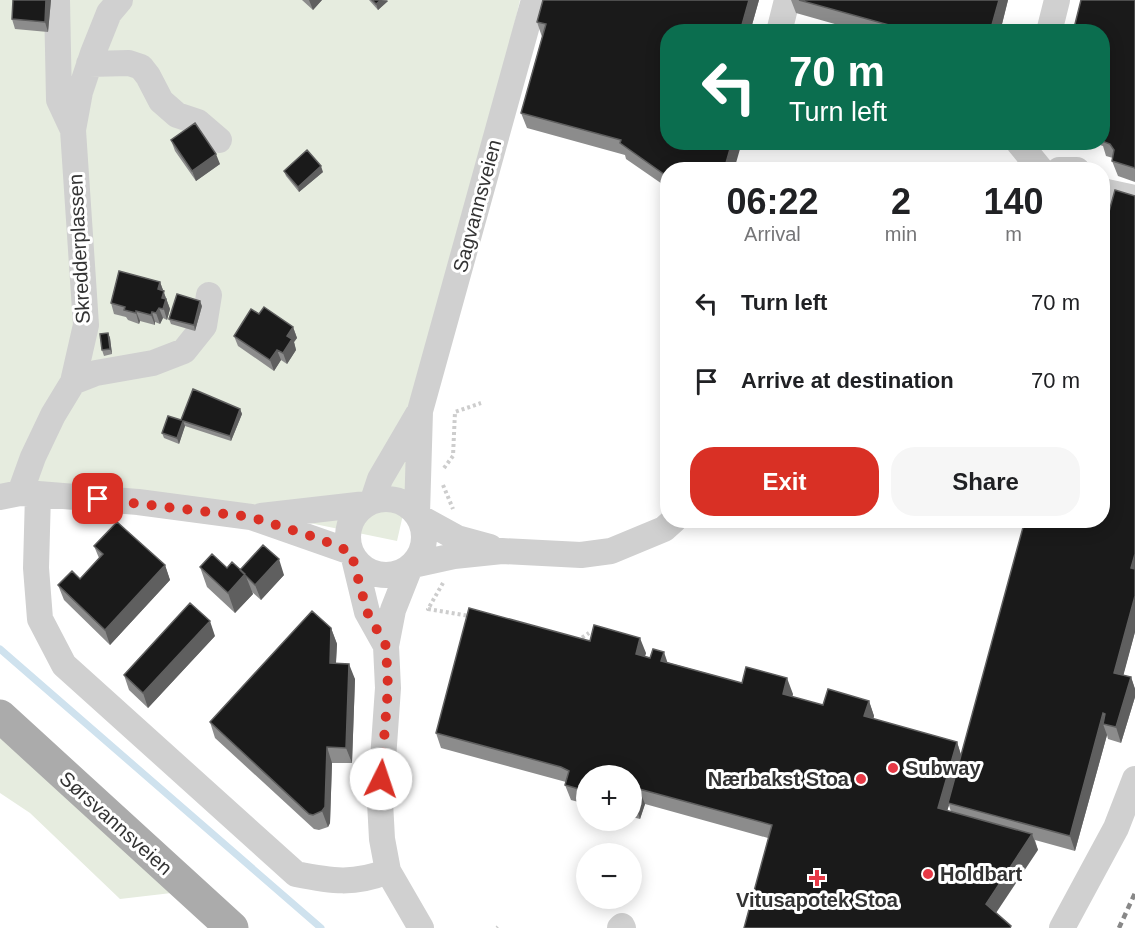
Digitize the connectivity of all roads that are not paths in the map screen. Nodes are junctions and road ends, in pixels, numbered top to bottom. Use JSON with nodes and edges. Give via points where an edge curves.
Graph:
{"nodes":[{"id":1,"x":57,"y":0,"type":"edge"},
{"id":2,"x":120,"y":0,"type":"edge"},
{"id":3,"x":534,"y":0,"type":"edge"},
{"id":4,"x":787,"y":0,"type":"edge"},
{"id":5,"x":1057,"y":0,"type":"edge"},
{"id":6,"x":781,"y":24,"type":"edge"},
{"id":7,"x":1051,"y":24,"type":"edge"},
{"id":8,"x":89,"y":64,"type":"junction"},
{"id":9,"x":73,"y":130,"type":"junction"},
{"id":10,"x":219,"y":141,"type":"dead end"},
{"id":11,"x":1025,"y":150,"type":"edge"},
{"id":12,"x":1034,"y":162,"type":"edge"},
{"id":13,"x":1110,"y":193,"type":"edge"},
{"id":14,"x":1135,"y":198,"type":"edge"},
{"id":15,"x":209,"y":295,"type":"dead end"},
{"id":16,"x":73,"y":382,"type":"junction"},
{"id":17,"x":420,"y":411,"type":"junction"},
{"id":18,"x":19,"y":495,"type":"edge"},
{"id":19,"x":369,"y":502,"type":"junction"},
{"id":20,"x":418,"y":515,"type":"junction"},
{"id":21,"x":251,"y":517,"type":"junction"},
{"id":22,"x":665,"y":528,"type":"edge"},
{"id":23,"x":501,"y":551,"type":"junction"},
{"id":24,"x":353,"y":555,"type":"junction"},
{"id":25,"x":411,"y":566,"type":"junction"},
{"id":26,"x":386,"y":646,"type":"junction"},
{"id":27,"x":0,"y":716,"type":"edge"},
{"id":28,"x":1135,"y":779,"type":"edge"},
{"id":29,"x":388,"y":871,"type":"junction"},
{"id":30,"x":232,"y":928,"type":"edge"},
{"id":31,"x":421,"y":928,"type":"edge"},
{"id":32,"x":1062,"y":928,"type":"edge"}],
"edges":[{"from":1,"to":9,"type":"street","via":[[59,100]]},
{"from":2,"to":8,"type":"street","name":"Skredderplassen","via":[[109,13]]},
{"from":3,"to":17,"type":"street","name":"Sagvannsveien"},
{"from":4,"to":6,"type":"street"},
{"from":5,"to":7,"type":"street"},
{"from":8,"to":9,"type":"street","name":"Skredderplassen"},
{"from":8,"to":10,"type":"street","via":[[129,63],[141,67],[160,101],[177,115],[198,123]]},
{"from":9,"to":16,"type":"street","name":"Skredderplassen","via":[[86,325]]},
{"from":11,"to":12,"type":"street"},
{"from":13,"to":14,"type":"street"},
{"from":15,"to":16,"type":"street","via":[[204,326],[183,351],[153,363],[96,373]]},
{"from":16,"to":18,"type":"street","name":"Skredderplassen","via":[[33,457]]},
{"from":17,"to":19,"type":"street","name":"Sagvannsveien"},
{"from":17,"to":20,"type":"street","name":"Sagvannsveien"},
{"from":18,"to":21,"type":"street","via":[[138,502]]},
{"from":18,"to":29,"type":"street","name":"Skredderplassen","via":[[36,568],[40,619],[64,665],[296,874],[334,882],[373,878]]},
{"from":19,"to":20,"type":"street","via":[[397,499]]},
{"from":19,"to":21,"type":"street"},
{"from":19,"to":24,"type":"street","via":[[358,511],[348,530]]},
{"from":20,"to":23,"type":"street","via":[[457,538]]},
{"from":20,"to":25,"type":"street","via":[[425,542]]},
{"from":21,"to":24,"type":"street","via":[[317,538]]},
{"from":22,"to":23,"type":"street","via":[[611,551],[581,555]]},
{"from":23,"to":25,"type":"street"},
{"from":24,"to":25,"type":"street","via":[[374,573],[399,573]]},
{"from":24,"to":26,"type":"street","via":[[367,612]]},
{"from":25,"to":26,"type":"street","via":[[393,610]]},
{"from":26,"to":29,"type":"street","via":[[388,688],[380,802]]},
{"from":27,"to":30,"type":"main road","name":"Sørsvannsveien"},
{"from":28,"to":32,"type":"street","via":[[1116,828]]},
{"from":29,"to":31,"type":"street"}]}
